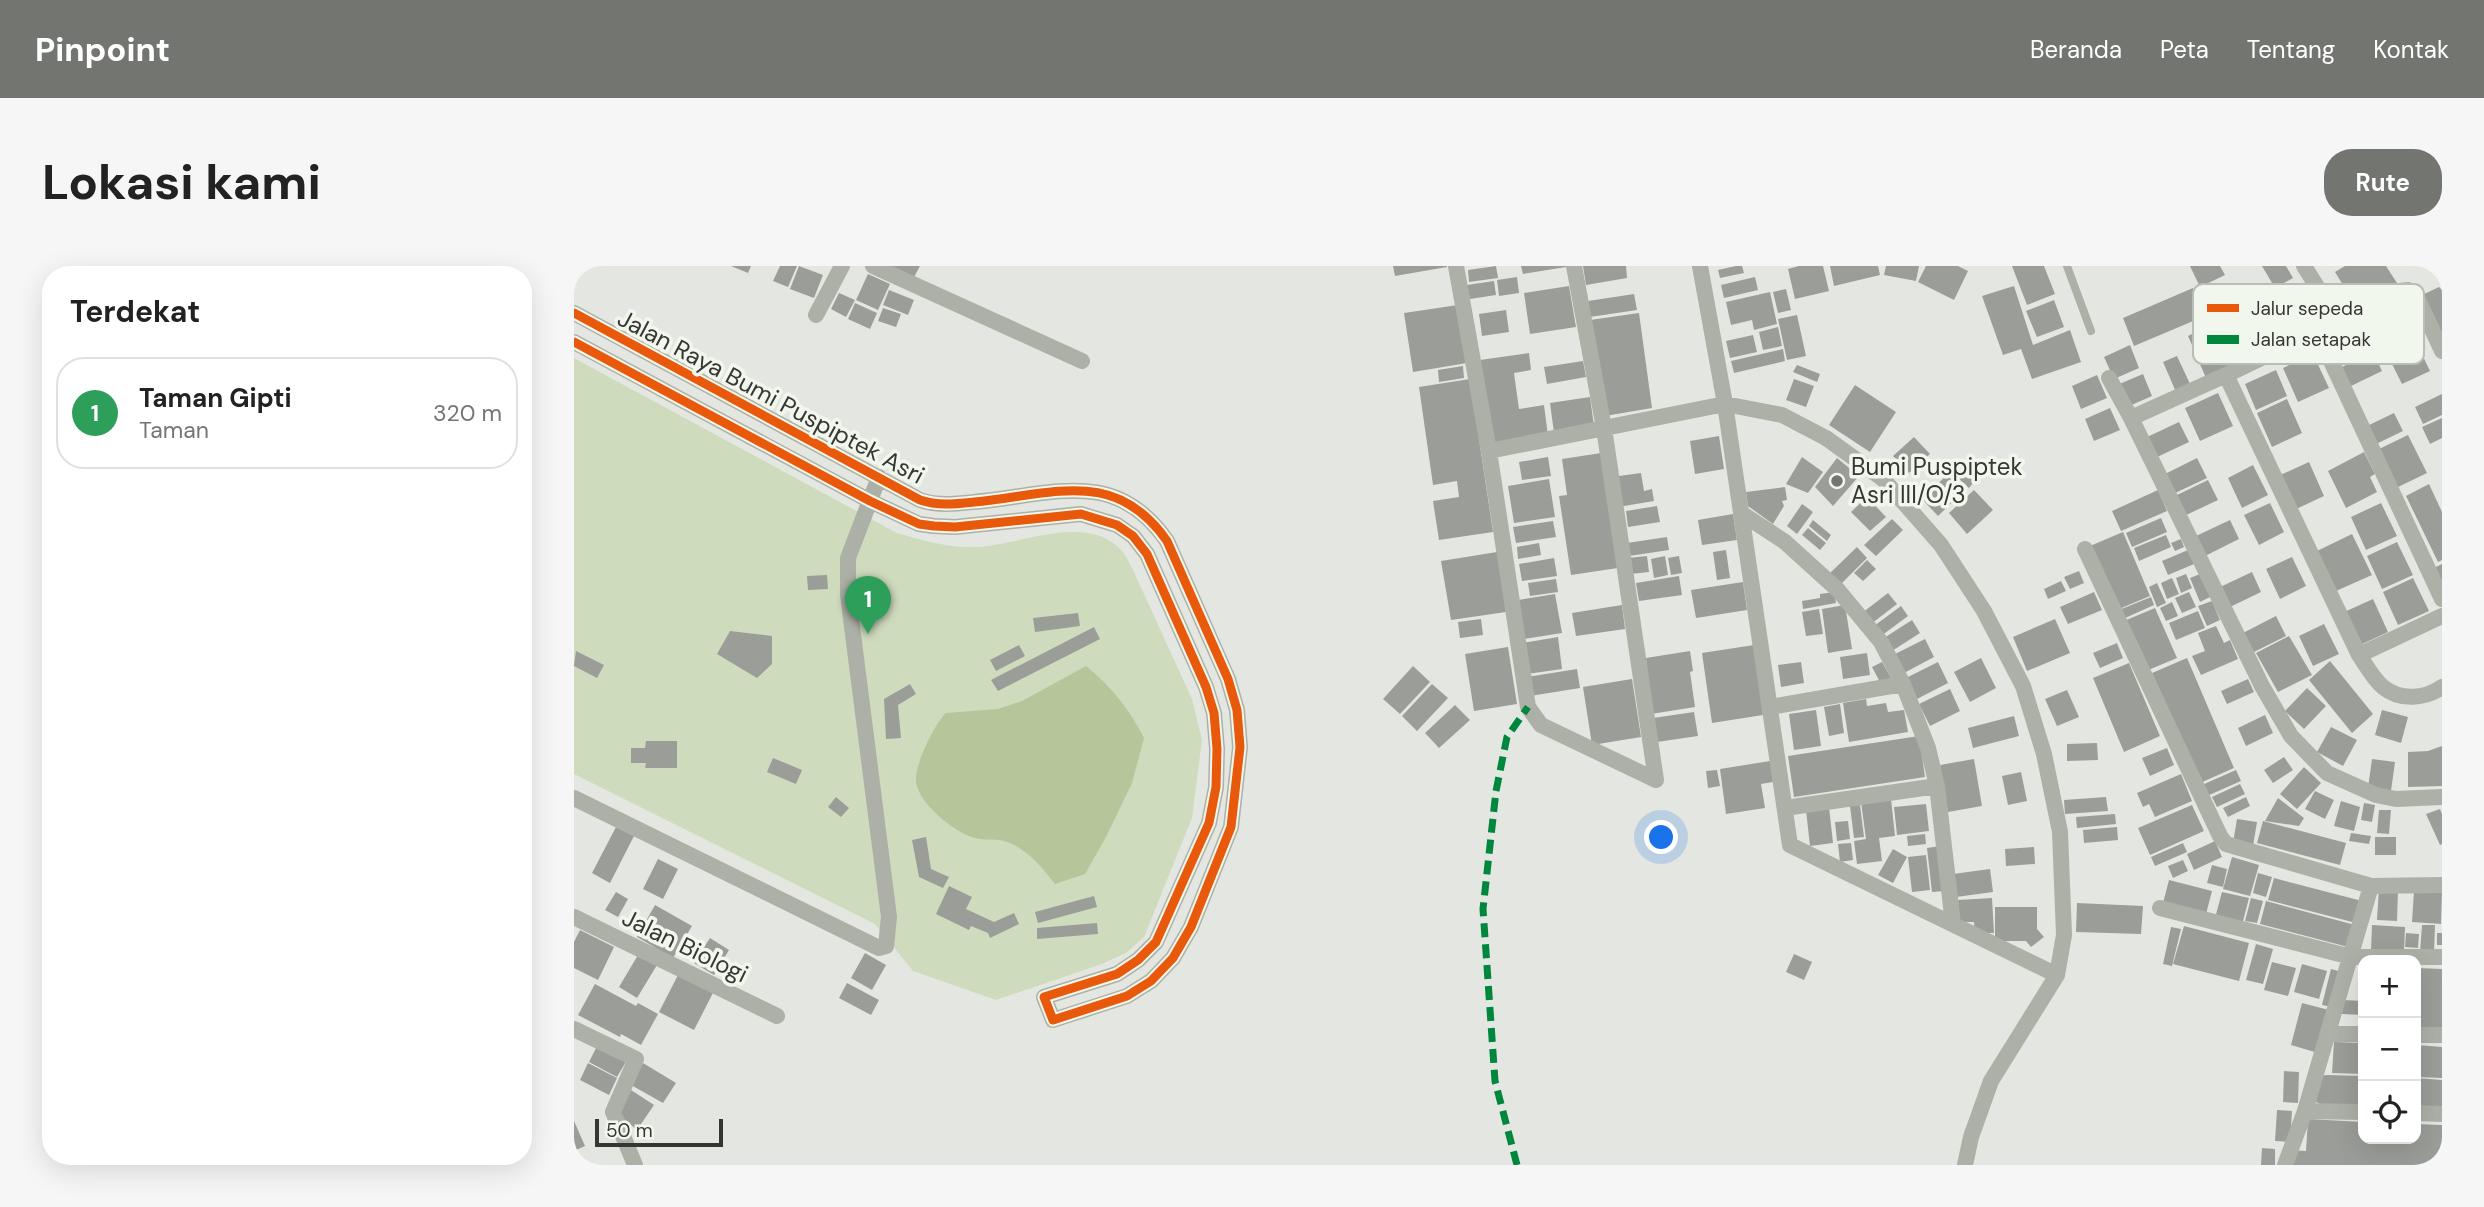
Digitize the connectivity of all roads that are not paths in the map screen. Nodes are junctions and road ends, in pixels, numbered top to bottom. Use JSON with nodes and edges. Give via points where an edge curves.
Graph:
{"nodes":[{"id":1,"x":842,"y":266,"type":"edge"},
{"id":2,"x":873,"y":266,"type":"edge"},
{"id":3,"x":1456,"y":266,"type":"edge"},
{"id":4,"x":1574,"y":266,"type":"edge"},
{"id":5,"x":1700,"y":266,"type":"edge"},
{"id":6,"x":2067,"y":266,"type":"edge"},
{"id":7,"x":2304,"y":266,"type":"edge"},
{"id":8,"x":2315,"y":284,"type":"edge"},
{"id":9,"x":574,"y":302,"type":"edge"},
{"id":10,"x":2424,"y":312,"type":"edge"},
{"id":11,"x":816,"y":315,"type":"dead end"},
{"id":12,"x":579,"y":316,"type":"edge"},
{"id":13,"x":2091,"y":331,"type":"dead end"},
{"id":14,"x":574,"y":342,"type":"edge"},
{"id":15,"x":2442,"y":351,"type":"edge"},
{"id":16,"x":1082,"y":361,"type":"dead end"},
{"id":17,"x":2250,"y":364,"type":"edge"},
{"id":18,"x":2332,"y":364,"type":"edge"},
{"id":19,"x":2226,"y":376,"type":"junction"},
{"id":20,"x":2109,"y":378,"type":"dead end"},
{"id":21,"x":1725,"y":404,"type":"junction"},
{"id":22,"x":2131,"y":418,"type":"junction"},
{"id":23,"x":1604,"y":428,"type":"junction"},
{"id":24,"x":1489,"y":451,"type":"junction"},
{"id":25,"x":879,"y":477,"type":"junction"},
{"id":26,"x":870,"y":501,"type":"junction"},
{"id":27,"x":1741,"y":513,"type":"junction"},
{"id":28,"x":2085,"y":549,"type":"dead end"},
{"id":29,"x":2442,"y":599,"type":"edge"},
{"id":30,"x":2442,"y":615,"type":"edge"},
{"id":31,"x":2359,"y":655,"type":"junction"},
{"id":32,"x":1903,"y":684,"type":"junction"},
{"id":33,"x":2438,"y":689,"type":"edge"},
{"id":34,"x":1770,"y":707,"type":"junction"},
{"id":35,"x":2442,"y":707,"type":"edge"},
{"id":36,"x":1937,"y":786,"type":"junction"},
{"id":37,"x":2442,"y":797,"type":"edge"},
{"id":38,"x":574,"y":798,"type":"edge"},
{"id":39,"x":1785,"y":808,"type":"junction"},
{"id":40,"x":2442,"y":885,"type":"edge"},
{"id":41,"x":2371,"y":886,"type":"junction"},
{"id":42,"x":2160,"y":908,"type":"dead end"},
{"id":43,"x":578,"y":919,"type":"edge"},
{"id":44,"x":1953,"y":924,"type":"junction"},
{"id":45,"x":574,"y":937,"type":"edge"},
{"id":46,"x":2350,"y":957,"type":"junction"},
{"id":47,"x":2442,"y":957,"type":"edge"},
{"id":48,"x":2057,"y":975,"type":"junction"},
{"id":49,"x":777,"y":1016,"type":"dead end"},
{"id":50,"x":574,"y":1030,"type":"edge"},
{"id":51,"x":2328,"y":1034,"type":"junction"},
{"id":52,"x":2358,"y":1034,"type":"edge"},
{"id":53,"x":2421,"y":1035,"type":"edge"},
{"id":54,"x":2442,"y":1035,"type":"edge"},
{"id":55,"x":2305,"y":1111,"type":"junction"},
{"id":56,"x":2358,"y":1112,"type":"edge"},
{"id":57,"x":2421,"y":1113,"type":"edge"},
{"id":58,"x":2442,"y":1114,"type":"edge"},
{"id":59,"x":635,"y":1165,"type":"edge"},
{"id":60,"x":1965,"y":1165,"type":"edge"},
{"id":61,"x":2285,"y":1165,"type":"edge"}],
"edges":[{"from":1,"to":11,"type":"street"},
{"from":2,"to":16,"type":"street"},
{"from":3,"to":24,"type":"street"},
{"from":4,"to":23,"type":"street"},
{"from":5,"to":21,"type":"street"},
{"from":6,"to":13,"type":"lane"},
{"from":7,"to":8,"type":"street"},
{"from":9,"to":12,"type":"street"},
{"from":10,"to":15,"type":"street"},
{"from":12,"to":25,"type":"street","name":"Jalan Raya Bumi Puspiptek Asri"},
{"from":14,"to":26,"type":"street","name":"Jalan Raya Bumi Puspiptek Asri"},
{"from":17,"to":19,"type":"street"},
{"from":18,"to":29,"type":"street"},
{"from":19,"to":22,"type":"street"},
{"from":19,"to":31,"type":"street"},
{"from":20,"to":22,"type":"street"},
{"from":21,"to":23,"type":"street"},
{"from":21,"to":27,"type":"street"},
{"from":21,"to":48,"type":"street","via":[[1782,415],[1826,438],[1883,479],[1941,545],[1984,611],[2023,686],[2045,754],[2060,832],[2064,935]]},
{"from":22,"to":37,"type":"street","via":[[2291,736],[2327,772],[2376,794],[2396,799]]},
{"from":23,"to":24,"type":"street"},
{"from":23,"to":24,"type":"street","via":[[1656,780],[1541,725],[1528,707]]},
{"from":25,"to":26,"type":"street"},
{"from":25,"to":26,"type":"street","name":"Jalan Raya Bumi Puspiptek Asri","via":[[932,504],[1079,490],[1108,494],[1133,505],[1153,521],[1167,541],[1228,679],[1237,710],[1237,786],[1231,827],[1191,927],[1173,958],[1152,981],[1127,996],[1053,1020],[1044,997],[1117,974],[1156,942],[1209,823],[1216,787],[1214,713],[1147,554],[1117,525],[1081,514],[934,526],[919,524]]},
{"from":26,"to":38,"type":"street","via":[[848,558],[848,595],[890,917],[886,946],[879,948]]},
{"from":27,"to":32,"type":"street","via":[[1785,542],[1838,590],[1881,642]]},
{"from":27,"to":34,"type":"street"},
{"from":28,"to":41,"type":"street","via":[[2226,844]]},
{"from":30,"to":31,"type":"street"},
{"from":31,"to":33,"type":"street","via":[[2393,694],[2417,697]]},
{"from":32,"to":34,"type":"street"},
{"from":32,"to":36,"type":"street"},
{"from":33,"to":35,"type":"street"},
{"from":34,"to":39,"type":"street"},
{"from":36,"to":39,"type":"street"},
{"from":36,"to":44,"type":"street"},
{"from":39,"to":44,"type":"street","via":[[1790,845]]},
{"from":40,"to":41,"type":"street"},
{"from":41,"to":46,"type":"street"},
{"from":42,"to":46,"type":"street"},
{"from":43,"to":45,"type":"street"},
{"from":43,"to":49,"type":"street","name":"Jalan Biologi"},
{"from":44,"to":48,"type":"street"},
{"from":46,"to":47,"type":"street"},
{"from":46,"to":51,"type":"street"},
{"from":48,"to":60,"type":"street","via":[[1992,1082]]},
{"from":50,"to":59,"type":"street","via":[[636,1059],[613,1112]]},
{"from":51,"to":52,"type":"street"},
{"from":51,"to":55,"type":"street"},
{"from":53,"to":54,"type":"street"},
{"from":55,"to":56,"type":"street"},
{"from":55,"to":61,"type":"street"},
{"from":57,"to":58,"type":"street"}]}
